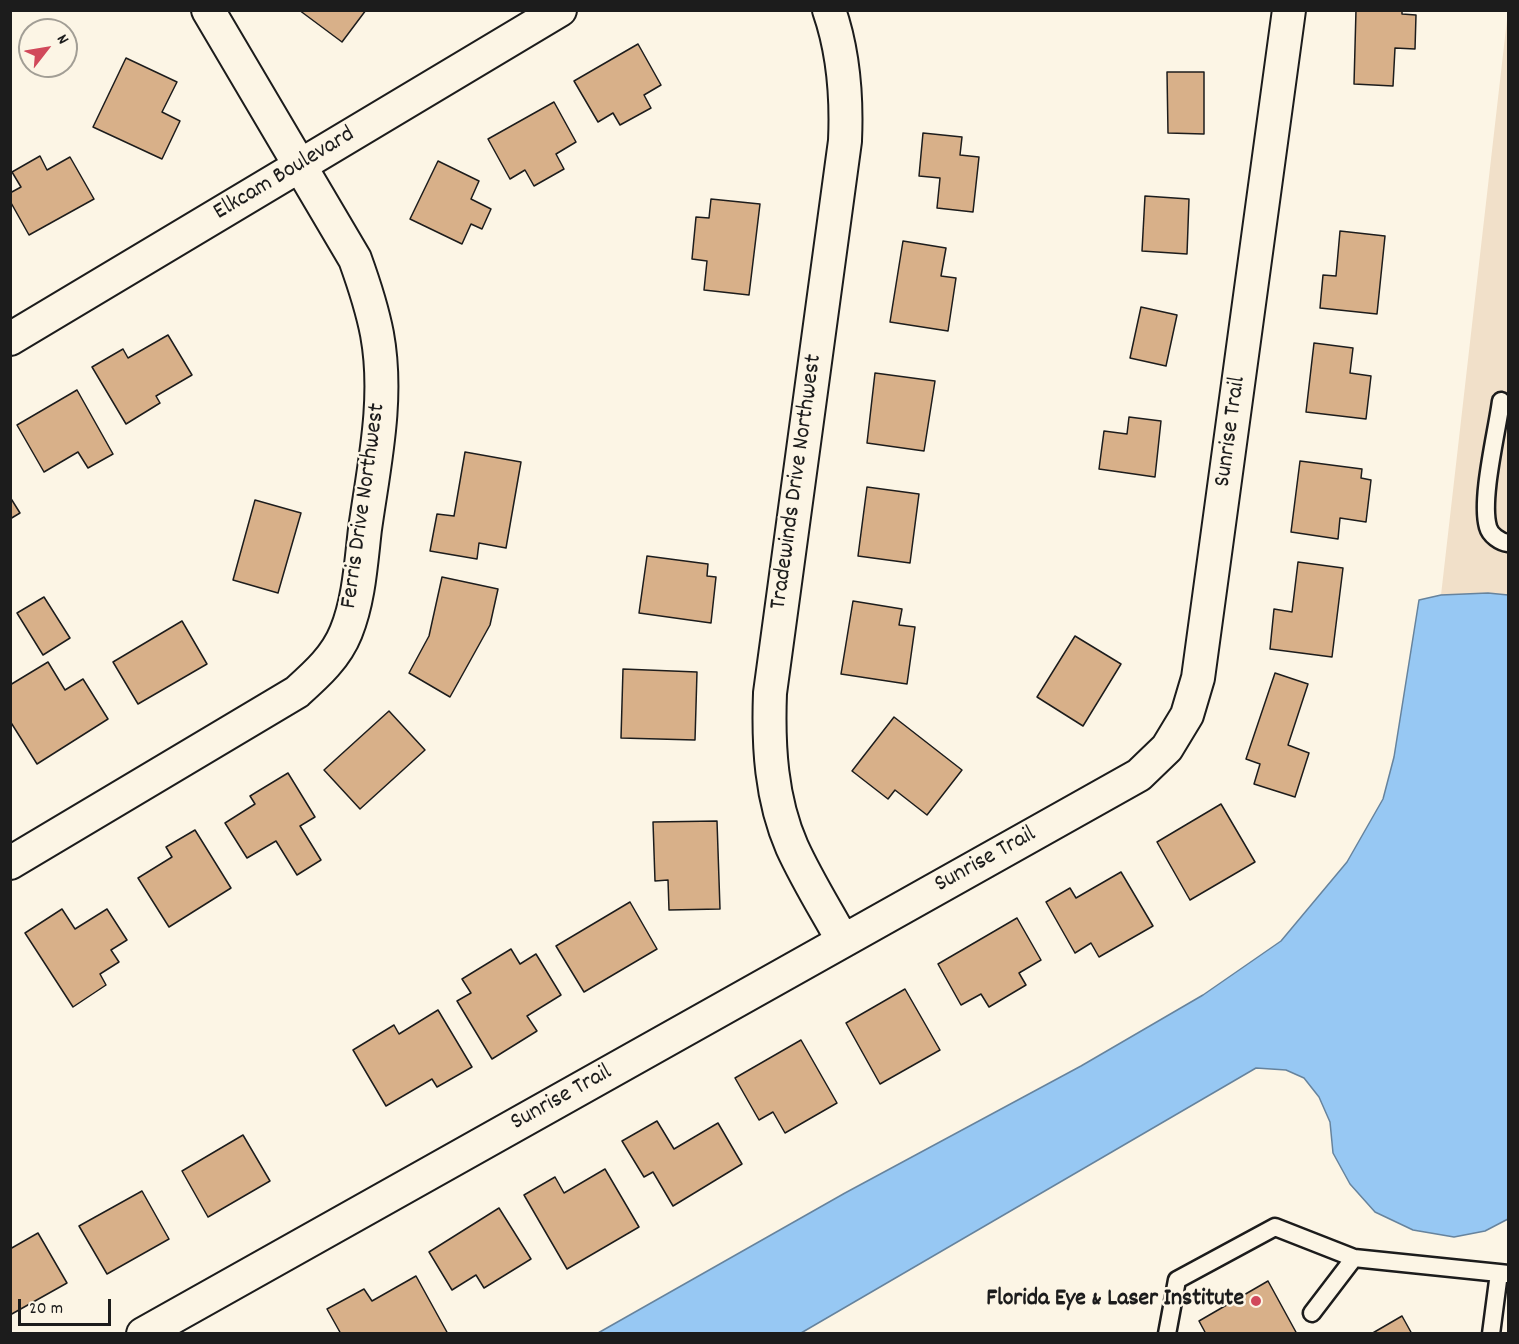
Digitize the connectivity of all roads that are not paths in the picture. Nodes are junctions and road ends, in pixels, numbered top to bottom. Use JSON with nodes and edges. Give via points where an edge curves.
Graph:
{"nodes":[{"id":1,"x":208,"y":10,"type":"edge"},
{"id":2,"x":560,"y":10,"type":"edge"},
{"id":3,"x":829,"y":10,"type":"edge"},
{"id":4,"x":1289,"y":10,"type":"edge"},
{"id":5,"x":301,"y":165,"type":"junction"},
{"id":6,"x":10,"y":339,"type":"edge"},
{"id":7,"x":1501,"y":401,"type":"dead end"},
{"id":8,"x":1509,"y":543,"type":"edge"},
{"id":9,"x":10,"y":863,"type":"edge"},
{"id":10,"x":843,"y":941,"type":"junction"},
{"id":11,"x":1354,"y":1258,"type":"junction"},
{"id":12,"x":1504,"y":1274,"type":"edge"},
{"id":13,"x":1312,"y":1313,"type":"dead end"},
{"id":14,"x":143,"y":1334,"type":"edge"},
{"id":15,"x":1167,"y":1334,"type":"edge"},
{"id":16,"x":1491,"y":1334,"type":"edge"}],
"edges":[{"from":1,"to":5,"type":"street","name":"Ferris Drive Northwest"},
{"from":2,"to":5,"type":"street","name":"Elkcam Boulevard"},
{"from":3,"to":10,"type":"street","name":"Tradewinds Drive Northwest","via":[[843,64],[845,141],[771,681],[768,731],[779,809],[792,846]]},
{"from":4,"to":10,"type":"street","name":"Sunrise Trail","via":[[1198,678],[1187,715],[1167,748],[1139,775]]},
{"from":5,"to":6,"type":"street","name":"Elkcam Boulevard"},
{"from":5,"to":9,"type":"street","name":"Ferris Drive Northwest","via":[[354,260],[368,296],[381,372],[381,411],[356,595],[346,633],[326,666],[297,692]]},
{"from":7,"to":8,"type":"lane","via":[[1485,505],[1488,529],[1501,542]]},
{"from":10,"to":14,"type":"street","name":"Sunrise Trail"},
{"from":11,"to":12,"type":"lane"},
{"from":11,"to":13,"type":"lane"},
{"from":11,"to":15,"type":"lane","via":[[1275,1227],[1177,1280]]},
{"from":12,"to":16,"type":"lane"}]}
